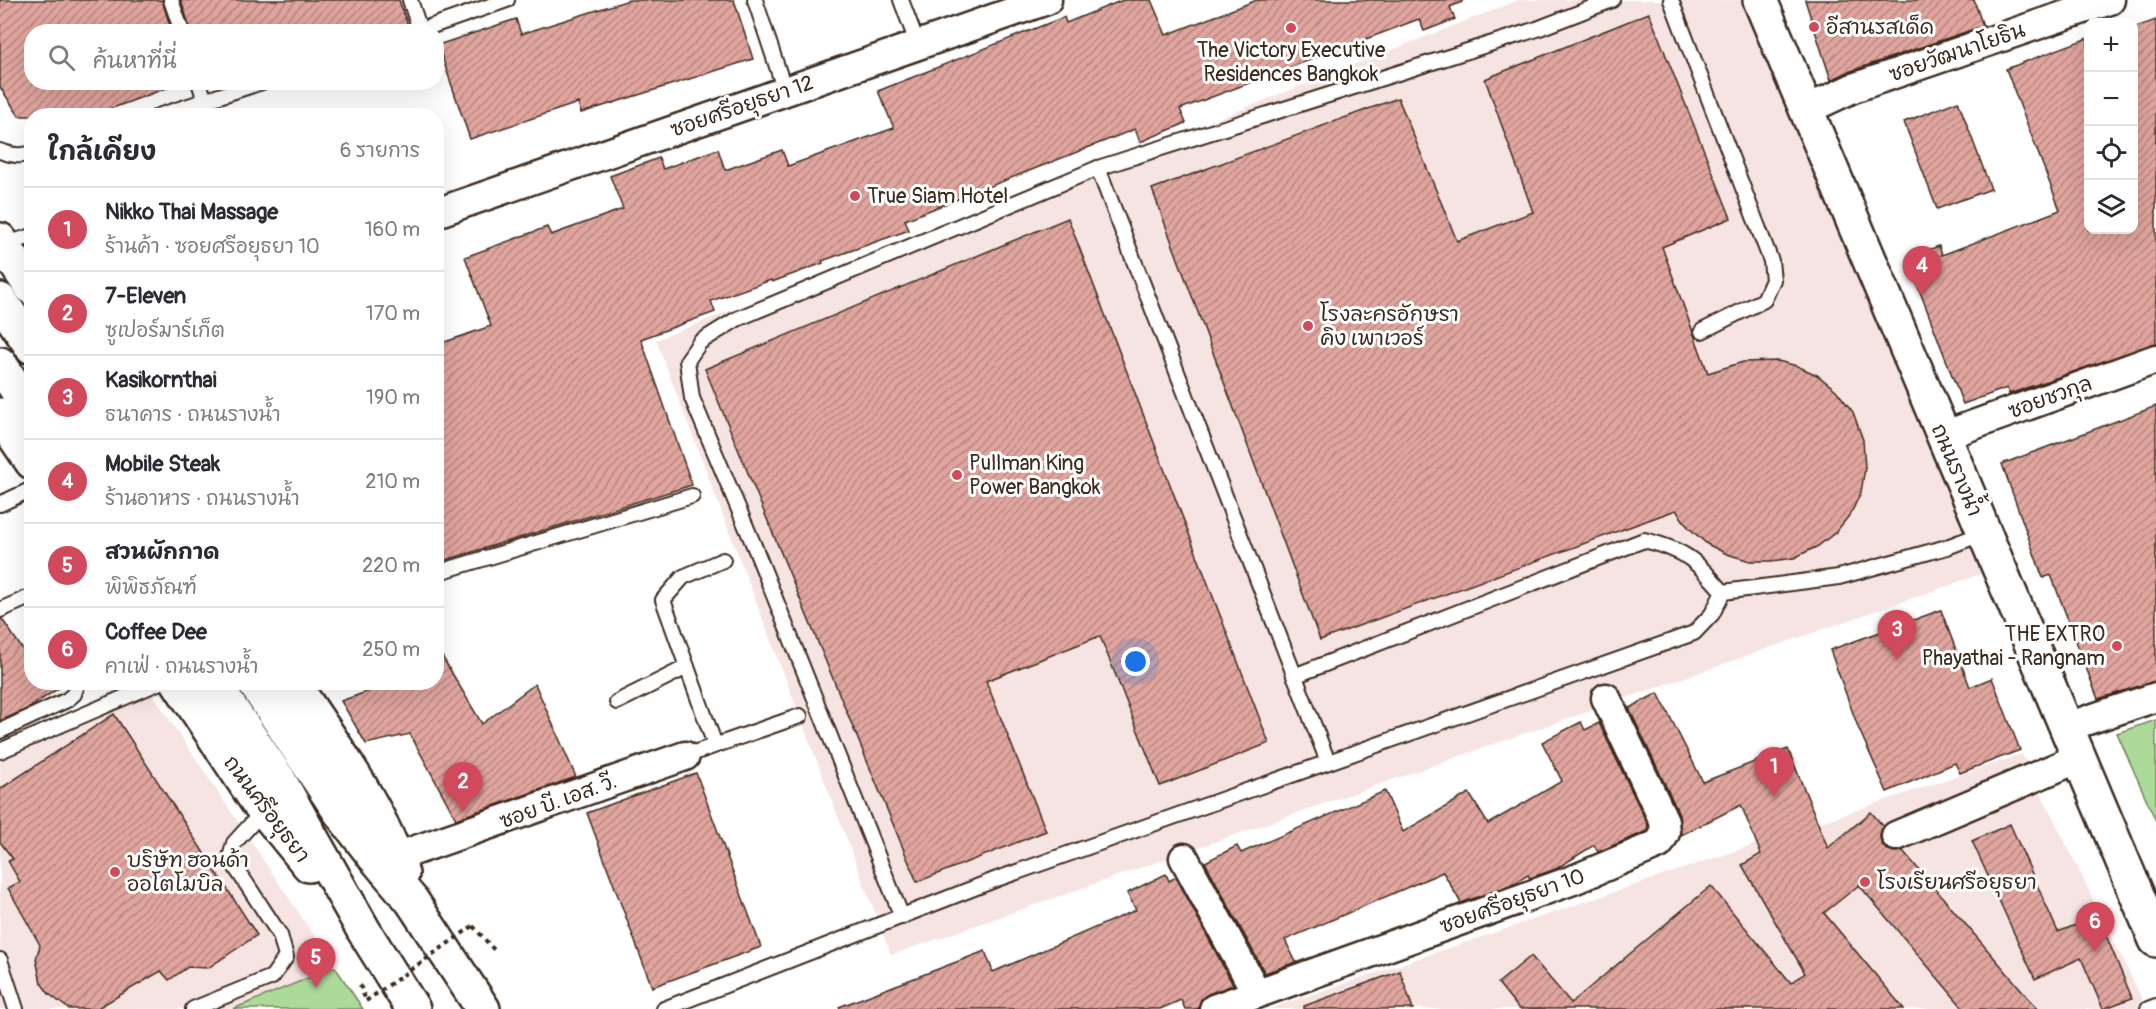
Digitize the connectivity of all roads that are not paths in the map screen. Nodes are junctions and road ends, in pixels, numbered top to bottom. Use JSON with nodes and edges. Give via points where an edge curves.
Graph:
{"nodes":[{"id":1,"x":171,"y":0,"type":"edge"},
{"id":2,"x":410,"y":0,"type":"edge"},
{"id":3,"x":507,"y":0,"type":"edge"},
{"id":4,"x":755,"y":0,"type":"edge"},
{"id":5,"x":901,"y":0,"type":"edge"},
{"id":6,"x":1046,"y":0,"type":"edge"},
{"id":7,"x":1612,"y":0,"type":"edge"},
{"id":8,"x":1671,"y":0,"type":"edge"},
{"id":9,"x":1760,"y":0,"type":"edge"},
{"id":10,"x":2110,"y":0,"type":"edge"},
{"id":11,"x":179,"y":24,"type":"edge"},
{"id":12,"x":416,"y":24,"type":"edge"},
{"id":13,"x":438,"y":24,"type":"edge"},
{"id":14,"x":918,"y":45,"type":"junction"},
{"id":15,"x":202,"y":90,"type":"edge"},
{"id":16,"x":238,"y":90,"type":"edge"},
{"id":17,"x":785,"y":91,"type":"junction"},
{"id":18,"x":206,"y":101,"type":"junction"},
{"id":19,"x":184,"y":108,"type":"edge"},
{"id":20,"x":1806,"y":110,"type":"junction"},
{"id":21,"x":0,"y":151,"type":"edge"},
{"id":22,"x":24,"y":156,"type":"edge"},
{"id":23,"x":1098,"y":168,"type":"junction"},
{"id":24,"x":444,"y":210,"type":"edge"},
{"id":25,"x":12,"y":241,"type":"edge"},
{"id":26,"x":24,"y":269,"type":"edge"},
{"id":27,"x":0,"y":300,"type":"edge"},
{"id":28,"x":1702,"y":331,"type":"dead end"},
{"id":29,"x":24,"y":335,"type":"edge"},
{"id":30,"x":2156,"y":359,"type":"edge"},
{"id":31,"x":0,"y":364,"type":"edge"},
{"id":32,"x":24,"y":401,"type":"edge"},
{"id":33,"x":0,"y":415,"type":"edge"},
{"id":34,"x":1943,"y":436,"type":"junction"},
{"id":35,"x":24,"y":450,"type":"edge"},
{"id":36,"x":24,"y":493,"type":"edge"},
{"id":37,"x":692,"y":496,"type":"dead end"},
{"id":38,"x":0,"y":504,"type":"edge"},
{"id":39,"x":1984,"y":533,"type":"junction"},
{"id":40,"x":723,"y":560,"type":"dead end"},
{"id":41,"x":444,"y":571,"type":"edge"},
{"id":42,"x":1723,"y":592,"type":"junction"},
{"id":43,"x":24,"y":600,"type":"edge"},
{"id":44,"x":0,"y":610,"type":"edge"},
{"id":45,"x":687,"y":667,"type":"junction"},
{"id":46,"x":1294,"y":676,"type":"junction"},
{"id":47,"x":75,"y":690,"type":"edge"},
{"id":48,"x":141,"y":690,"type":"edge"},
{"id":49,"x":183,"y":690,"type":"edge"},
{"id":50,"x":218,"y":690,"type":"edge"},
{"id":51,"x":259,"y":690,"type":"edge"},
{"id":52,"x":297,"y":690,"type":"edge"},
{"id":53,"x":2156,"y":697,"type":"edge"},
{"id":54,"x":1606,"y":699,"type":"dead end"},
{"id":55,"x":617,"y":702,"type":"dead end"},
{"id":56,"x":800,"y":716,"type":"dead end"},
{"id":57,"x":2067,"y":727,"type":"junction"},
{"id":58,"x":0,"y":730,"type":"edge"},
{"id":59,"x":715,"y":745,"type":"junction"},
{"id":60,"x":0,"y":751,"type":"edge"},
{"id":61,"x":685,"y":756,"type":"joint"},
{"id":62,"x":2079,"y":758,"type":"junction"},
{"id":63,"x":1328,"y":762,"type":"junction"},
{"id":64,"x":264,"y":810,"type":"junction"},
{"id":65,"x":1896,"y":836,"type":"dead end"},
{"id":66,"x":396,"y":857,"type":"junction"},
{"id":67,"x":1184,"y":858,"type":"dead end"},
{"id":68,"x":412,"y":901,"type":"junction"},
{"id":69,"x":902,"y":917,"type":"junction"},
{"id":70,"x":364,"y":931,"type":"junction"},
{"id":71,"x":2156,"y":940,"type":"edge"},
{"id":72,"x":0,"y":960,"type":"edge"},
{"id":73,"x":1257,"y":994,"type":"junction"},
{"id":74,"x":2156,"y":1006,"type":"edge"},
{"id":75,"x":16,"y":1009,"type":"edge"},
{"id":76,"x":193,"y":1009,"type":"edge"},
{"id":77,"x":413,"y":1009,"type":"edge"},
{"id":78,"x":483,"y":1009,"type":"edge"},
{"id":79,"x":664,"y":1009,"type":"edge"},
{"id":80,"x":1214,"y":1009,"type":"edge"},
{"id":81,"x":2148,"y":1009,"type":"edge"}],
"edges":[{"from":1,"to":11,"type":"lane"},
{"from":2,"to":12,"type":"lane"},
{"from":3,"to":13,"type":"lane"},
{"from":4,"to":17,"type":"lane"},
{"from":5,"to":14,"type":"lane"},
{"from":6,"to":14,"type":"street","name":"ซอยศรีอยุธยา 12"},
{"from":7,"to":23,"type":"lane","via":[[1537,28]]},
{"from":8,"to":28,"type":"lane","via":[[1771,261],[1773,280],[1764,300]]},
{"from":9,"to":20,"type":"main road","name":"ถนนรางน้ำ"},
{"from":10,"to":20,"type":"street","name":"ซอยวัฒนาโยธิน","via":[[1853,88]]},
{"from":14,"to":17,"type":"street","name":"ซอยศรีอยุธยา 12"},
{"from":15,"to":18,"type":"lane"},
{"from":16,"to":18,"type":"lane"},
{"from":17,"to":24,"type":"street","name":"ซอยศรีอยุธยา 12"},
{"from":18,"to":19,"type":"lane"},
{"from":20,"to":34,"type":"main road","name":"ถนนรางน้ำ"},
{"from":21,"to":22,"type":"lane"},
{"from":23,"to":46,"type":"lane"},
{"from":23,"to":69,"type":"lane","via":[[737,319],[700,342],[687,361],[692,398]]},
{"from":25,"to":26,"type":"main road"},
{"from":27,"to":29,"type":"main road"},
{"from":30,"to":34,"type":"street","name":"ซอยชวกุล"},
{"from":31,"to":32,"type":"main road"},
{"from":33,"to":35,"type":"main road"},
{"from":34,"to":39,"type":"main road","name":"ถนนรางน้ำ"},
{"from":36,"to":38,"type":"lane"},
{"from":37,"to":41,"type":"lane"},
{"from":39,"to":42,"type":"lane","via":[[1839,577]]},
{"from":39,"to":57,"type":"main road","name":"ถนนรางน้ำ"},
{"from":40,"to":45,"type":"lane","via":[[683,576],[663,600]]},
{"from":42,"to":46,"type":"lane","via":[[1690,557],[1670,546],[1644,540]]},
{"from":42,"to":63,"type":"lane","via":[[1712,614],[1694,633]]},
{"from":43,"to":44,"type":"lane"},
{"from":45,"to":55,"type":"lane"},
{"from":45,"to":59,"type":"lane"},
{"from":46,"to":63,"type":"lane"},
{"from":47,"to":58,"type":"lane","via":[[67,700]]},
{"from":48,"to":60,"type":"lane"},
{"from":49,"to":64,"type":"main road","name":"ถนนศรีอยุธยา"},
{"from":50,"to":70,"type":"main road","name":"ถนนศรีอยุธยา","via":[[279,780]]},
{"from":51,"to":68,"type":"main road","via":[[340,812]]},
{"from":52,"to":66,"type":"main road","via":[[343,758]]},
{"from":53,"to":57,"type":"street"},
{"from":54,"to":73,"type":"street","name":"ซอยศรีอยุธยา 10","via":[[1664,821],[1665,833],[1659,844],[1573,880]]},
{"from":56,"to":59,"type":"lane"},
{"from":57,"to":62,"type":"main road","name":"ถนนรางน้ำ"},
{"from":59,"to":61,"type":"lane"},
{"from":61,"to":66,"type":"street","name":"ซอย บี. เอส. วี."},
{"from":62,"to":65,"type":"street"},
{"from":62,"to":71,"type":"main road","name":"ถนนรางน้ำ"},
{"from":63,"to":69,"type":"lane","via":[[997,879]]},
{"from":64,"to":70,"type":"main road","name":"ถนนศรีอยุธยา"},
{"from":64,"to":76,"type":"lane","via":[[234,843],[231,855],[280,935],[286,957],[272,977]]},
{"from":66,"to":68,"type":"main road"},
{"from":67,"to":73,"type":"street"},
{"from":68,"to":78,"type":"main road"},
{"from":69,"to":79,"type":"lane"},
{"from":70,"to":77,"type":"main road","name":"ถนนศรีอยุธยา"},
{"from":72,"to":75,"type":"lane"},
{"from":73,"to":80,"type":"street","name":"ซอยศรีอยุธยา 10"},
{"from":74,"to":81,"type":"lane"}]}
